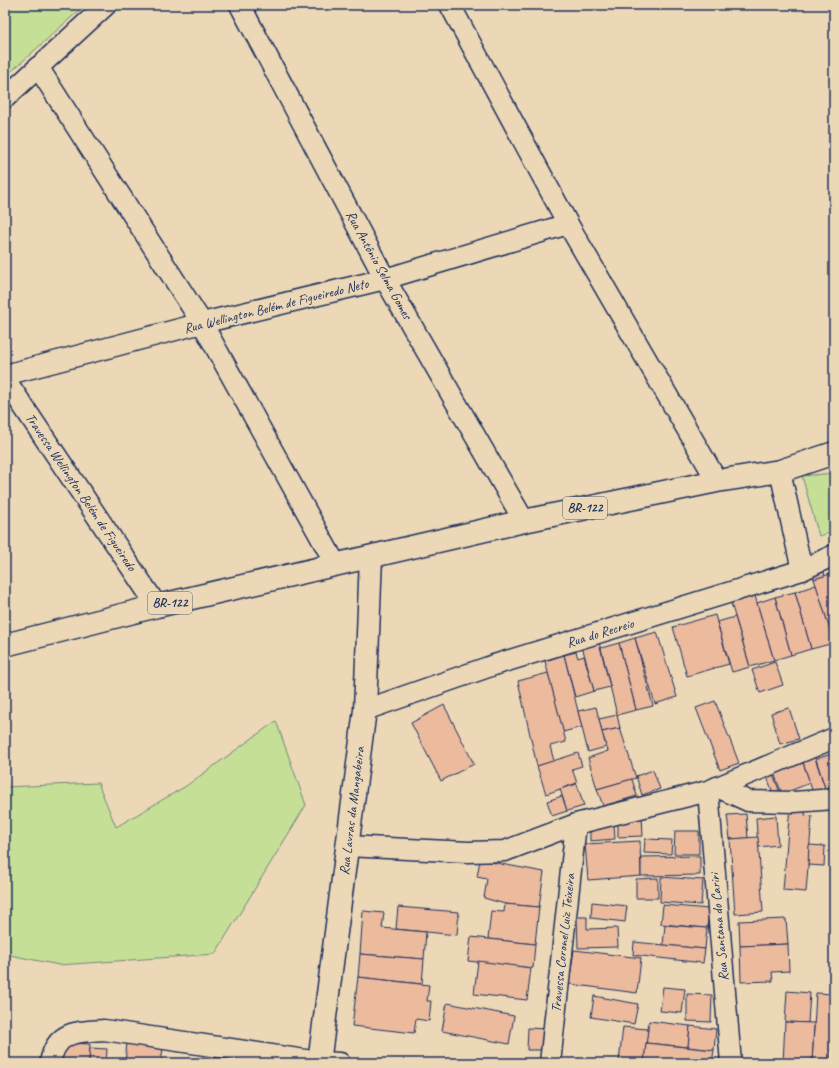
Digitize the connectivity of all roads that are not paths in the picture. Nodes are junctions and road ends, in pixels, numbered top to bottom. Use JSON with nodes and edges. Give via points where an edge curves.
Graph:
{"nodes":[{"id":1,"x":106,"y":5,"type":"edge"},
{"id":2,"x":240,"y":5,"type":"edge"},
{"id":3,"x":450,"y":5,"type":"edge"},
{"id":4,"x":38,"y":67,"type":"junction"},
{"id":5,"x":5,"y":98,"type":"edge"},
{"id":6,"x":568,"y":224,"type":"junction"},
{"id":7,"x":385,"y":279,"type":"junction"},
{"id":8,"x":202,"y":323,"type":"junction"},
{"id":9,"x":5,"y":375,"type":"edge"},
{"id":10,"x":5,"y":379,"type":"edge"},
{"id":11,"x":834,"y":453,"type":"edge"},
{"id":12,"x":780,"y":471,"type":"junction"},
{"id":13,"x":717,"y":481,"type":"junction"},
{"id":14,"x":524,"y":521,"type":"junction"},
{"id":15,"x":834,"y":555,"type":"edge"},
{"id":16,"x":372,"y":557,"type":"junction"},
{"id":17,"x":336,"y":565,"type":"junction"},
{"id":18,"x":802,"y":570,"type":"junction"},
{"id":19,"x":157,"y":606,"type":"junction"},
{"id":20,"x":5,"y":645,"type":"edge"},
{"id":21,"x":365,"y":710,"type":"junction"},
{"id":22,"x":834,"y":738,"type":"edge"},
{"id":23,"x":713,"y":789,"type":"junction"},
{"id":24,"x":834,"y":799,"type":"edge"},
{"id":25,"x":576,"y":824,"type":"junction"},
{"id":26,"x":347,"y":846,"type":"junction"},
{"id":27,"x":51,"y":1059,"type":"edge"},
{"id":28,"x":319,"y":1063,"type":"edge"},
{"id":29,"x":340,"y":1063,"type":"edge"},
{"id":30,"x":550,"y":1063,"type":"edge"},
{"id":31,"x":731,"y":1063,"type":"edge"}],
"edges":[{"from":1,"to":4,"type":"street"},
{"from":2,"to":7,"type":"street","name":"Rua Antônio Selma Gomes"},
{"from":3,"to":6,"type":"street"},
{"from":4,"to":5,"type":"street"},
{"from":4,"to":8,"type":"street"},
{"from":6,"to":7,"type":"street","name":"Rua Wellington Belém de Figueiredo Neto"},
{"from":6,"to":13,"type":"street"},
{"from":7,"to":8,"type":"street","name":"Rua Wellington Belém de Figueiredo Neto"},
{"from":7,"to":14,"type":"street","name":"Rua Antônio Selma Gomes"},
{"from":8,"to":9,"type":"street","name":"Rua Wellington Belém de Figueiredo Neto"},
{"from":8,"to":17,"type":"street"},
{"from":10,"to":19,"type":"street","name":"Travessa Wellington Belém de Figueiredo"},
{"from":11,"to":12,"type":"main road","number":"BR-122"},
{"from":12,"to":13,"type":"main road","number":"BR-122"},
{"from":12,"to":18,"type":"street"},
{"from":13,"to":14,"type":"main road","number":"BR-122"},
{"from":14,"to":16,"type":"main road","number":"BR-122"},
{"from":15,"to":18,"type":"street","name":"Rua do Recreio"},
{"from":16,"to":17,"type":"main road","number":"BR-122"},
{"from":16,"to":21,"type":"main road","name":"Rua Lavras da Mangabeira"},
{"from":17,"to":19,"type":"main road","number":"BR-122"},
{"from":18,"to":21,"type":"street","name":"Rua do Recreio","via":[[494,665]]},
{"from":19,"to":20,"type":"main road","number":"BR-122"},
{"from":21,"to":26,"type":"main road","name":"Rua Lavras da Mangabeira"},
{"from":22,"to":23,"type":"street"},
{"from":23,"to":24,"type":"street","via":[[748,801],[794,802]]},
{"from":23,"to":25,"type":"street"},
{"from":23,"to":31,"type":"street","name":"Rua Santana do Cariri"},
{"from":25,"to":26,"type":"street","via":[[505,851],[468,852]]},
{"from":25,"to":30,"type":"street","name":"Travessa Coronel Luiz Teixeira"},
{"from":26,"to":28,"type":"main road","name":"Rua Lavras da Mangabeira"},
{"from":27,"to":28,"type":"street","via":[[55,1045],[68,1035],[81,1031],[104,1030]]},
{"from":28,"to":29,"type":"street"}]}
